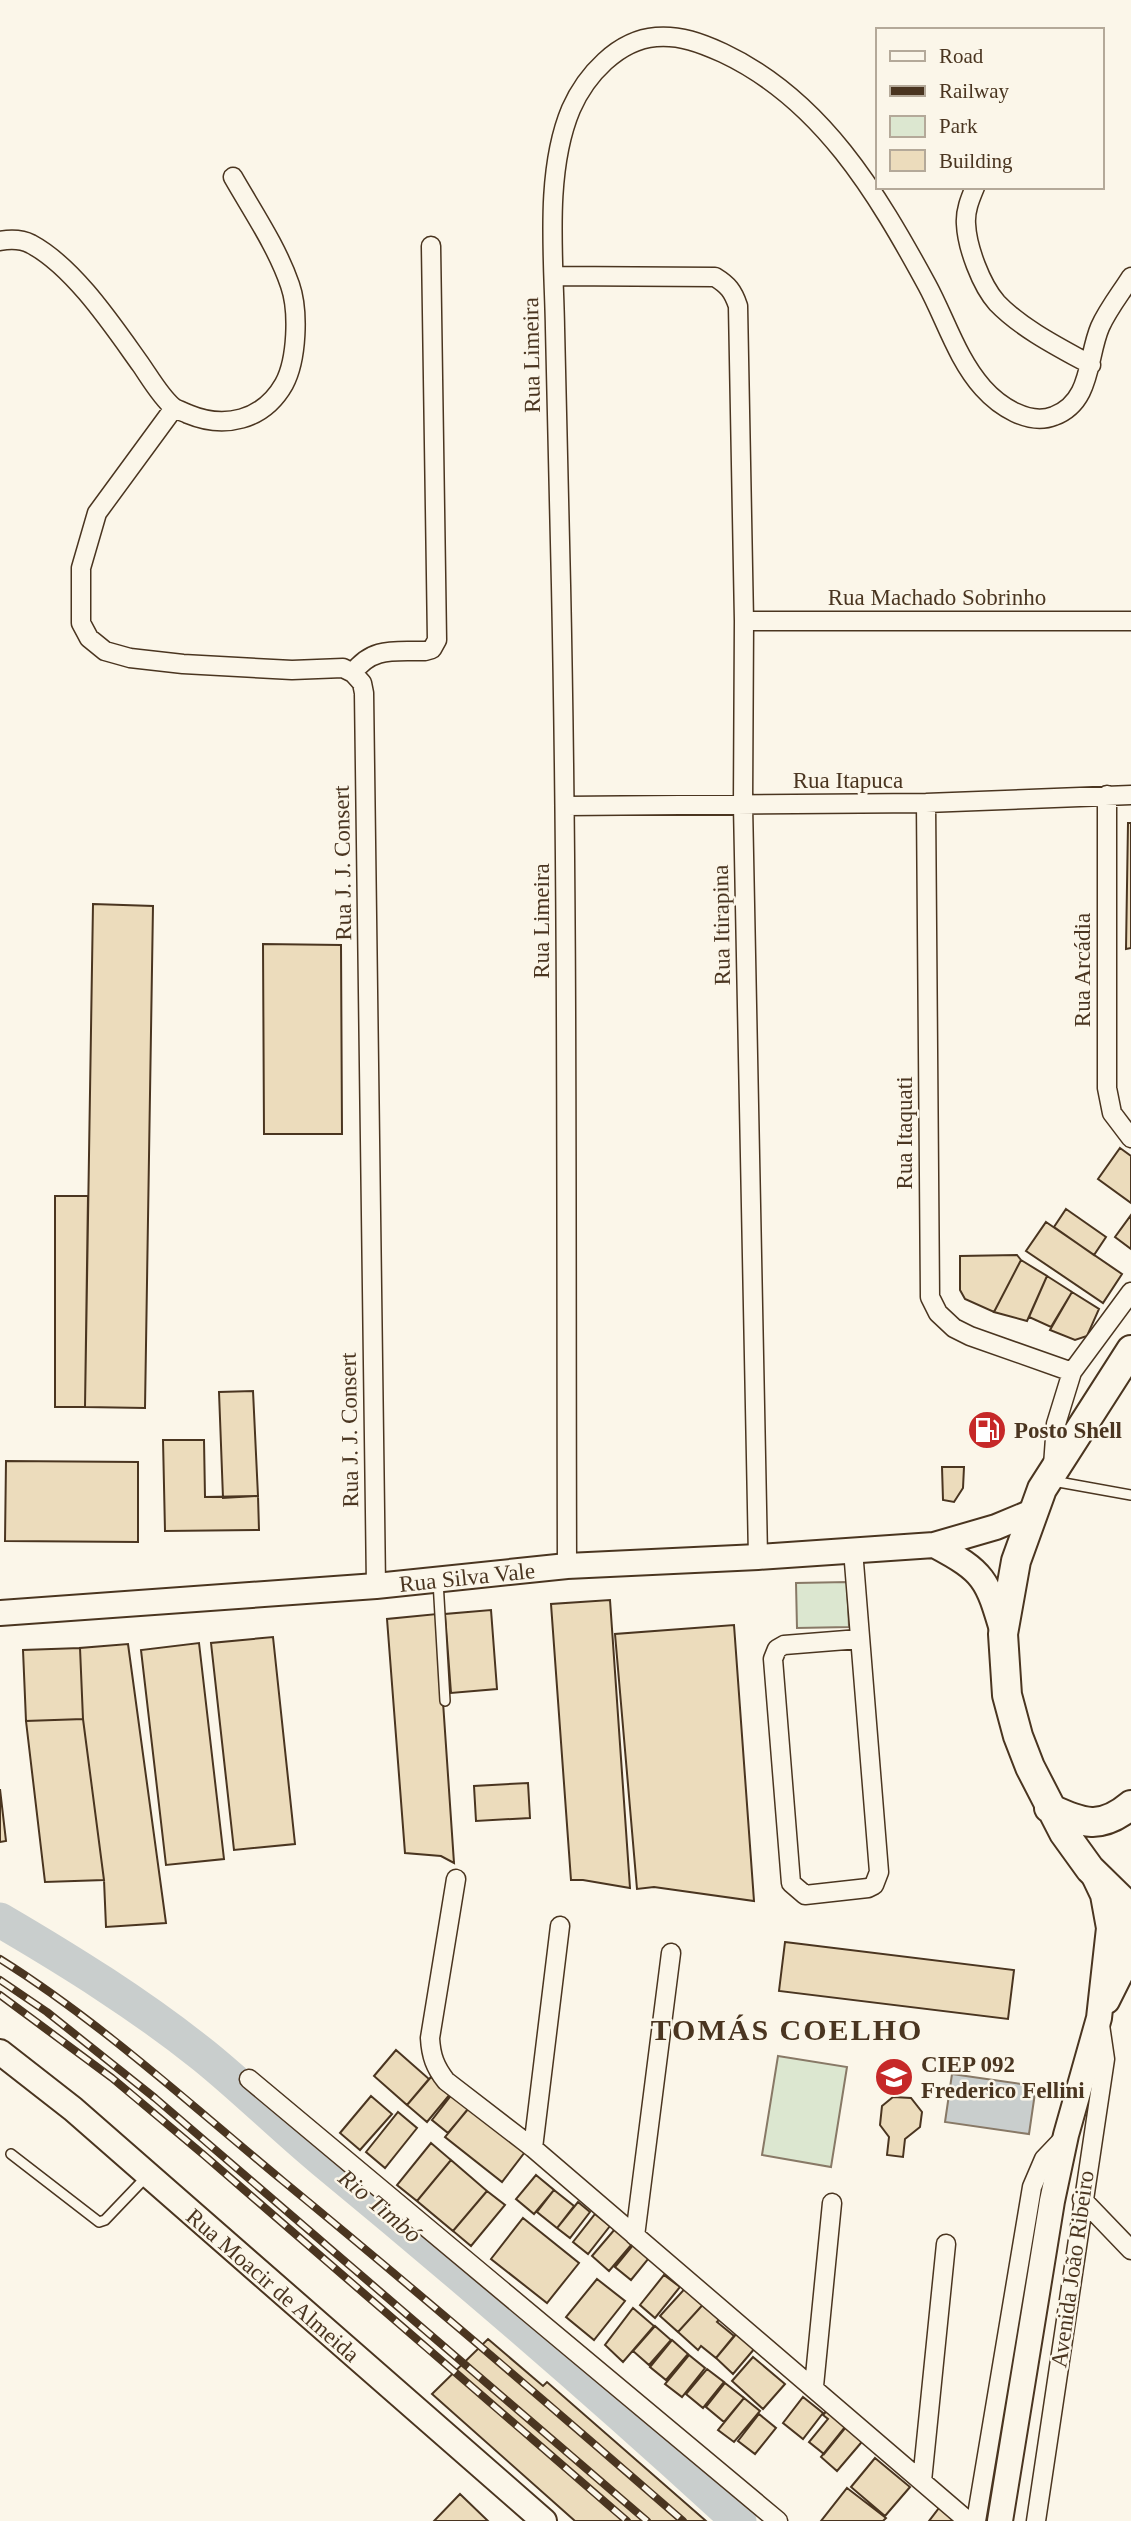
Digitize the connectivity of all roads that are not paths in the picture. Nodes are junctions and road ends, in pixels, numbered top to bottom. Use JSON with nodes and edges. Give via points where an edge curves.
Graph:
{"nodes":[{"id":1,"x":233,"y":177,"type":"dead end"},
{"id":2,"x":974,"y":189,"type":"edge"},
{"id":3,"x":0,"y":241,"type":"edge"},
{"id":4,"x":431,"y":246,"type":"dead end"},
{"id":5,"x":554,"y":276,"type":"junction"},
{"id":6,"x":1131,"y":277,"type":"edge"},
{"id":7,"x":734,"y":293,"type":"joint"},
{"id":8,"x":1091,"y":365,"type":"junction"},
{"id":9,"x":174,"y":408,"type":"junction"},
{"id":10,"x":744,"y":621,"type":"junction"},
{"id":11,"x":1131,"y":621,"type":"edge"},
{"id":12,"x":353,"y":673,"type":"junction"},
{"id":13,"x":1107,"y":795,"type":"junction"},
{"id":14,"x":1131,"y":795,"type":"edge"},
{"id":15,"x":926,"y":803,"type":"junction"},
{"id":16,"x":743,"y":805,"type":"junction"},
{"id":17,"x":566,"y":806,"type":"junction"},
{"id":18,"x":1131,"y":1138,"type":"edge"},
{"id":19,"x":1131,"y":1292,"type":"edge"},
{"id":20,"x":1131,"y":1350,"type":"edge"},
{"id":21,"x":1072,"y":1372,"type":"junction"},
{"id":22,"x":1121,"y":1380,"type":"edge"},
{"id":23,"x":1050,"y":1475,"type":"junction"},
{"id":24,"x":1131,"y":1495,"type":"edge"},
{"id":25,"x":1032,"y":1512,"type":"junction"},
{"id":26,"x":934,"y":1545,"type":"junction"},
{"id":27,"x":853,"y":1550,"type":"junction"},
{"id":28,"x":758,"y":1557,"type":"junction"},
{"id":29,"x":567,"y":1566,"type":"junction"},
{"id":30,"x":438,"y":1580,"type":"junction"},
{"id":31,"x":376,"y":1586,"type":"junction"},
{"id":32,"x":0,"y":1613,"type":"edge"},
{"id":33,"x":1003,"y":1634,"type":"junction"},
{"id":34,"x":859,"y":1639,"type":"junction"},
{"id":35,"x":445,"y":1701,"type":"dead end"},
{"id":36,"x":1131,"y":1805,"type":"edge"},
{"id":37,"x":1049,"y":1808,"type":"junction"},
{"id":38,"x":1091,"y":1870,"type":"junction"},
{"id":39,"x":456,"y":1879,"type":"dead end"},
{"id":40,"x":1131,"y":1910,"type":"edge"},
{"id":41,"x":560,"y":1926,"type":"dead end"},
{"id":42,"x":671,"y":1953,"type":"dead end"},
{"id":43,"x":1099,"y":2018,"type":"junction"},
{"id":44,"x":0,"y":2052,"type":"edge"},
{"id":45,"x":249,"y":2079,"type":"dead end"},
{"id":46,"x":1066,"y":2135,"type":"junction"},
{"id":47,"x":533,"y":2148,"type":"junction"},
{"id":48,"x":11,"y":2154,"type":"dead end"},
{"id":49,"x":148,"y":2175,"type":"junction"},
{"id":50,"x":1082,"y":2199,"type":"junction"},
{"id":51,"x":832,"y":2203,"type":"dead end"},
{"id":52,"x":635,"y":2236,"type":"junction"},
{"id":53,"x":946,"y":2244,"type":"dead end"},
{"id":54,"x":1131,"y":2250,"type":"edge"},
{"id":55,"x":814,"y":2386,"type":"junction"},
{"id":56,"x":922,"y":2481,"type":"junction"},
{"id":57,"x":544,"y":2521,"type":"edge"},
{"id":58,"x":778,"y":2521,"type":"edge"},
{"id":59,"x":968,"y":2521,"type":"edge"},
{"id":60,"x":976,"y":2521,"type":"edge"},
{"id":61,"x":1000,"y":2521,"type":"edge"},
{"id":62,"x":1036,"y":2521,"type":"edge"}],
"edges":[{"from":1,"to":9,"type":"street","via":[[292,292],[292,362],[284,384],[268,404],[249,416],[228,423],[205,421]]},
{"from":2,"to":8,"type":"street","via":[[966,223],[970,248],[997,302],[1039,335]]},
{"from":3,"to":9,"type":"street","via":[[29,243],[52,258],[100,311]]},
{"from":4,"to":12,"type":"street","via":[[438,640],[425,651],[370,655]]},
{"from":5,"to":7,"type":"street","name":"Rua Limeira","via":[[715,277]]},
{"from":5,"to":8,"type":"street","name":"Rua Limeira","via":[[554,178],[573,104],[614,52],[643,38],[671,35],[704,44],[771,80],[832,138],[886,212],[967,365],[984,389],[1007,408],[1023,416],[1053,417],[1077,398]]},
{"from":5,"to":17,"type":"street","name":"Rua Limeira"},
{"from":6,"to":8,"type":"street","name":"Rua Limeira","via":[[1100,328]]},
{"from":7,"to":10,"type":"street","name":"Rua Itirapina","via":[[739,318]]},
{"from":9,"to":12,"type":"street","via":[[97,513],[81,568],[81,623],[89,638],[105,651],[130,658],[292,670],[343,668]]},
{"from":10,"to":11,"type":"street","name":"Rua Machado Sobrinho"},
{"from":10,"to":16,"type":"street","name":"Rua Itirapina"},
{"from":12,"to":31,"type":"street","name":"Rua J. J. Consert","via":[[364,693]]},
{"from":13,"to":14,"type":"street","name":"Rua Itapuca"},
{"from":13,"to":15,"type":"street","name":"Rua Itapuca"},
{"from":13,"to":18,"type":"street","name":"Rua Arcádia","via":[[1107,1088],[1112,1112]]},
{"from":15,"to":16,"type":"street","name":"Rua Itapuca"},
{"from":15,"to":21,"type":"street","name":"Rua Itaquati","via":[[930,1297],[954,1328]]},
{"from":16,"to":17,"type":"street","name":"Rua Itapuca"},
{"from":16,"to":28,"type":"street","name":"Rua Itirapina"},
{"from":17,"to":29,"type":"street","name":"Rua Limeira"},
{"from":19,"to":21,"type":"street"},
{"from":20,"to":22,"type":"main road"},
{"from":21,"to":23,"type":"street","via":[[1056,1424]]},
{"from":22,"to":23,"type":"main road"},
{"from":23,"to":24,"type":"lane"},
{"from":23,"to":25,"type":"main road"},
{"from":25,"to":26,"type":"main road","name":"Rua Silva Vale"},
{"from":25,"to":33,"type":"main road","via":[[1016,1561]]},
{"from":26,"to":27,"type":"main road","name":"Rua Silva Vale"},
{"from":26,"to":33,"type":"main road","via":[[981,1576]]},
{"from":27,"to":28,"type":"main road","name":"Rua Silva Vale"},
{"from":27,"to":34,"type":"street"},
{"from":28,"to":29,"type":"main road","name":"Rua Silva Vale"},
{"from":29,"to":30,"type":"main road","name":"Rua Silva Vale"},
{"from":30,"to":31,"type":"main road","name":"Rua Silva Vale"},
{"from":30,"to":35,"type":"lane"},
{"from":31,"to":32,"type":"main road","name":"Rua Silva Vale"},
{"from":33,"to":37,"type":"main road","via":[[1007,1695],[1018,1736]]},
{"from":34,"to":34,"type":"street","via":[[878,1880],[868,1888],[805,1895],[791,1883],[773,1659],[784,1644]]},
{"from":36,"to":37,"type":"main road","via":[[1099,1823]]},
{"from":37,"to":38,"type":"main road"},
{"from":38,"to":40,"type":"main road"},
{"from":38,"to":43,"type":"main road","name":"Avenida João Ribeiro","via":[[1103,1895],[1109,1928]]},
{"from":39,"to":47,"type":"street","via":[[430,2038],[431,2056],[446,2081]]},
{"from":40,"to":43,"type":"main road","name":"Avenida João Ribeiro","via":[[1123,1969]]},
{"from":41,"to":47,"type":"street"},
{"from":42,"to":52,"type":"street"},
{"from":43,"to":46,"type":"main road","name":"Avenida João Ribeiro"},
{"from":43,"to":50,"type":"street","name":"Avenida João Ribeiro","via":[[1105,2059]]},
{"from":44,"to":49,"type":"main road","name":"Rua Moacir de Almeida"},
{"from":45,"to":58,"type":"street"},
{"from":46,"to":60,"type":"street","via":[[1044,2159],[1031,2187]]},
{"from":46,"to":61,"type":"main road","name":"Avenida João Ribeiro"},
{"from":47,"to":52,"type":"street"},
{"from":48,"to":49,"type":"lane","via":[[99,2222]]},
{"from":49,"to":57,"type":"main road","name":"Rua Moacir de Almeida"},
{"from":50,"to":54,"type":"street"},
{"from":50,"to":62,"type":"street","name":"Avenida João Ribeiro"},
{"from":51,"to":55,"type":"street"},
{"from":52,"to":55,"type":"street"},
{"from":53,"to":56,"type":"street"},
{"from":55,"to":56,"type":"street"},
{"from":56,"to":59,"type":"street"}]}
